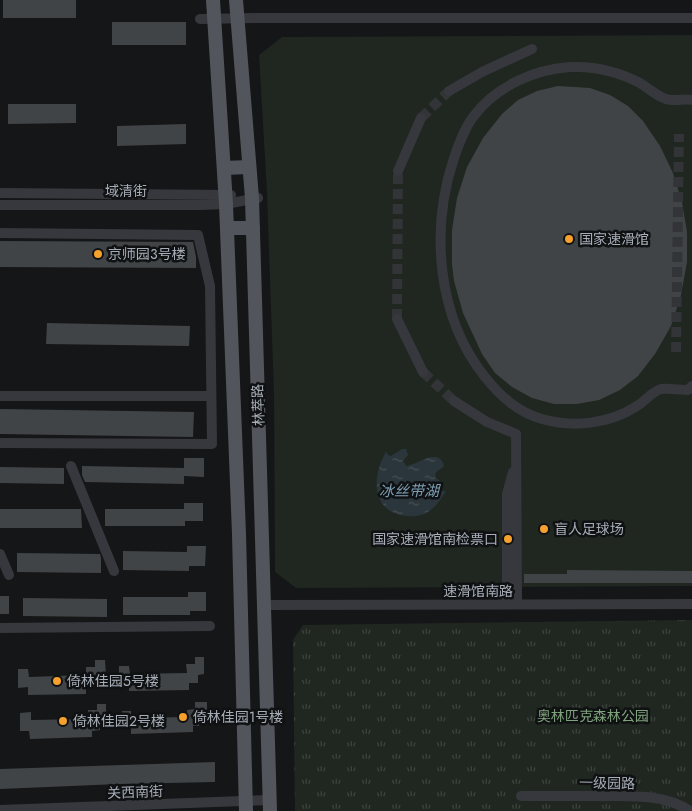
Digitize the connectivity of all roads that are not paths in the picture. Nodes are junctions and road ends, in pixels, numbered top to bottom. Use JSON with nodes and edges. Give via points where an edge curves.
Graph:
{"nodes":[{"id":1,"x":213,"y":0,"type":"edge"},
{"id":2,"x":236,"y":0,"type":"edge"},
{"id":3,"x":237,"y":18,"type":"junction"},
{"id":4,"x":692,"y":18,"type":"edge"},
{"id":5,"x":200,"y":19,"type":"dead end"},
{"id":6,"x":214,"y":19,"type":"junction"},
{"id":7,"x":532,"y":49,"type":"dead end"},
{"id":8,"x":240,"y":53,"type":"junction"},
{"id":9,"x":216,"y":54,"type":"junction"},
{"id":10,"x":449,"y":91,"type":"tunnel mouth"},
{"id":11,"x":692,"y":100,"type":"edge"},
{"id":12,"x":422,"y":118,"type":"tunnel mouth"},
{"id":13,"x":249,"y":167,"type":"junction"},
{"id":14,"x":224,"y":168,"type":"junction"},
{"id":15,"x":398,"y":171,"type":"tunnel mouth"},
{"id":16,"x":0,"y":194,"type":"edge"},
{"id":17,"x":255,"y":198,"type":"junction"},
{"id":18,"x":226,"y":199,"type":"junction"},
{"id":19,"x":0,"y":205,"type":"edge"},
{"id":20,"x":227,"y":228,"type":"junction"},
{"id":21,"x":253,"y":228,"type":"junction"},
{"id":22,"x":0,"y":233,"type":"edge"},
{"id":23,"x":397,"y":319,"type":"tunnel mouth"},
{"id":24,"x":423,"y":372,"type":"tunnel mouth"},
{"id":25,"x":692,"y":386,"type":"edge"},
{"id":26,"x":0,"y":396,"type":"edge"},
{"id":27,"x":211,"y":396,"type":"junction"},
{"id":28,"x":454,"y":401,"type":"tunnel mouth"},
{"id":29,"x":0,"y":443,"type":"edge"},
{"id":30,"x":71,"y":466,"type":"dead end"},
{"id":31,"x":0,"y":554,"type":"edge"},
{"id":32,"x":114,"y":571,"type":"dead end"},
{"id":33,"x":9,"y":575,"type":"dead end"},
{"id":34,"x":512,"y":604,"type":"junction"},
{"id":35,"x":692,"y":604,"type":"edge"},
{"id":36,"x":264,"y":605,"type":"junction"},
{"id":37,"x":210,"y":626,"type":"dead end"},
{"id":38,"x":0,"y":628,"type":"edge"},
{"id":39,"x":521,"y":796,"type":"dead end"},
{"id":40,"x":245,"y":806,"type":"edge"},
{"id":41,"x":270,"y":806,"type":"edge"},
{"id":42,"x":0,"y":810,"type":"edge"},
{"id":43,"x":34,"y":810,"type":"edge"},
{"id":44,"x":690,"y":811,"type":"edge"}],
"edges":[{"from":1,"to":6,"type":"main road","name":"林萃路"},
{"from":2,"to":3,"type":"main road","name":"林萃路"},
{"from":3,"to":4,"type":"street"},
{"from":3,"to":6,"type":"street"},
{"from":3,"to":8,"type":"main road","name":"林萃路"},
{"from":5,"to":6,"type":"street"},
{"from":6,"to":9,"type":"main road","name":"林萃路"},
{"from":7,"to":10,"type":"street"},
{"from":8,"to":9,"type":"main road"},
{"from":8,"to":13,"type":"main road","name":"林萃路"},
{"from":9,"to":14,"type":"main road","name":"林萃路"},
{"from":11,"to":25,"type":"street","via":[[666,99],[630,78],[584,68],[546,71],[511,85],[480,108],[459,142],[442,206],[440,242],[447,296],[458,330],[481,372],[515,407],[554,422],[590,423],[624,413],[660,389],[688,390]]},
{"from":12,"to":15,"type":"street"},
{"from":13,"to":14,"type":"main road"},
{"from":13,"to":17,"type":"main road","name":"林萃路"},
{"from":14,"to":18,"type":"main road","name":"林萃路"},
{"from":16,"to":18,"type":"street","name":"域清街"},
{"from":17,"to":18,"type":"street","name":"域清街"},
{"from":17,"to":21,"type":"main road","name":"林萃路"},
{"from":18,"to":19,"type":"street","name":"域清街"},
{"from":18,"to":20,"type":"main road","name":"林萃路"},
{"from":20,"to":21,"type":"main road"},
{"from":20,"to":40,"type":"main road","name":"林萃路"},
{"from":21,"to":36,"type":"main road","name":"林萃路"},
{"from":22,"to":27,"type":"street","via":[[198,235],[210,286]]},
{"from":23,"to":24,"type":"street"},
{"from":26,"to":27,"type":"street"},
{"from":27,"to":29,"type":"street","via":[[212,444]]},
{"from":28,"to":34,"type":"street","via":[[487,422],[516,434],[516,462],[507,494]]},
{"from":30,"to":32,"type":"street"},
{"from":31,"to":33,"type":"street"},
{"from":34,"to":35,"type":"street","name":"速滑馆南路"},
{"from":34,"to":36,"type":"street","name":"速滑馆南路"},
{"from":36,"to":41,"type":"main road","name":"林萃路"},
{"from":37,"to":38,"type":"street"},
{"from":39,"to":44,"type":"street","name":"一级园路","via":[[660,799]]},
{"from":40,"to":41,"type":"street","name":"关西南街"},
{"from":40,"to":43,"type":"street","name":"关西南街"},
{"from":42,"to":43,"type":"street","name":"关西南街"}]}
